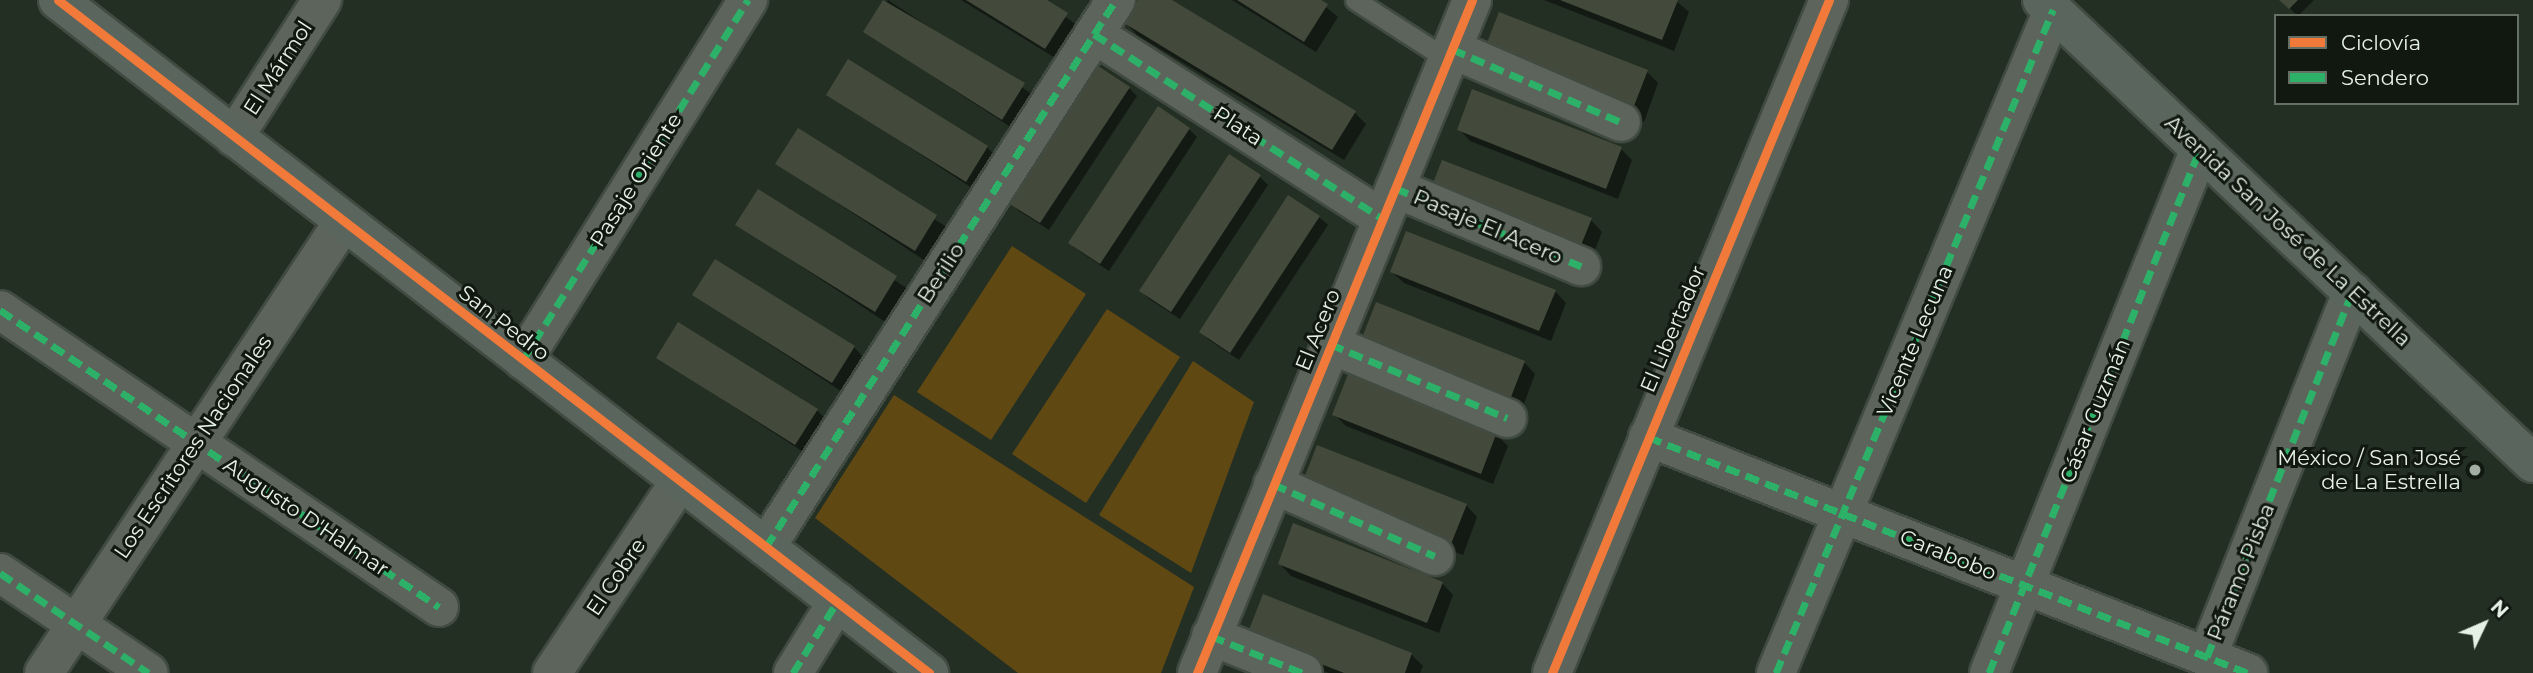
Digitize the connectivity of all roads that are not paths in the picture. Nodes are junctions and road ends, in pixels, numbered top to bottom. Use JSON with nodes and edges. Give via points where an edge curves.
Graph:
{"nodes":[{"id":1,"x":58,"y":0,"type":"edge"},
{"id":2,"x":322,"y":0,"type":"edge"},
{"id":3,"x":748,"y":0,"type":"edge"},
{"id":4,"x":1116,"y":0,"type":"edge"},
{"id":5,"x":1355,"y":0,"type":"edge"},
{"id":6,"x":1472,"y":0,"type":"edge"},
{"id":7,"x":1829,"y":0,"type":"edge"},
{"id":8,"x":2047,"y":5,"type":"edge"},
{"id":9,"x":1094,"y":34,"type":"junction"},
{"id":10,"x":1449,"y":54,"type":"junction"},
{"id":11,"x":1621,"y":122,"type":"dead end"},
{"id":12,"x":234,"y":137,"type":"junction"},
{"id":13,"x":2200,"y":149,"type":"junction"},
{"id":14,"x":1388,"y":203,"type":"junction"},
{"id":15,"x":344,"y":221,"type":"junction"},
{"id":16,"x":1581,"y":266,"type":"dead end"},
{"id":17,"x":2352,"y":292,"type":"junction"},
{"id":18,"x":0,"y":310,"type":"edge"},
{"id":19,"x":1331,"y":344,"type":"junction"},
{"id":20,"x":523,"y":360,"type":"junction"},
{"id":21,"x":1507,"y":418,"type":"dead end"},
{"id":22,"x":1648,"y":437,"type":"junction"},
{"id":23,"x":196,"y":443,"type":"junction"},
{"id":24,"x":2533,"y":463,"type":"edge"},
{"id":25,"x":680,"y":481,"type":"junction"},
{"id":26,"x":1273,"y":484,"type":"junction"},
{"id":27,"x":1843,"y":514,"type":"junction"},
{"id":28,"x":766,"y":547,"type":"junction"},
{"id":29,"x":1436,"y":556,"type":"dead end"},
{"id":30,"x":0,"y":573,"type":"edge"},
{"id":31,"x":2025,"y":585,"type":"junction"},
{"id":32,"x":837,"y":602,"type":"junction"},
{"id":33,"x":439,"y":607,"type":"dead end"},
{"id":34,"x":76,"y":624,"type":"junction"},
{"id":35,"x":1211,"y":636,"type":"junction"},
{"id":36,"x":2207,"y":657,"type":"junction"},
{"id":37,"x":44,"y":673,"type":"edge"},
{"id":38,"x":149,"y":673,"type":"edge"},
{"id":39,"x":552,"y":673,"type":"edge"},
{"id":40,"x":793,"y":673,"type":"edge"},
{"id":41,"x":929,"y":673,"type":"edge"},
{"id":42,"x":1196,"y":673,"type":"edge"},
{"id":43,"x":1303,"y":673,"type":"edge"},
{"id":44,"x":1552,"y":673,"type":"edge"},
{"id":45,"x":1776,"y":673,"type":"edge"},
{"id":46,"x":1989,"y":673,"type":"edge"},
{"id":47,"x":2248,"y":673,"type":"edge"}],
"edges":[{"from":1,"to":12,"type":"street","name":"San Pedro"},
{"from":2,"to":12,"type":"street","name":"El Mármol"},
{"from":3,"to":20,"type":"street","name":"Pasaje Oriente"},
{"from":4,"to":9,"type":"street","name":"Berilio"},
{"from":5,"to":10,"type":"lane"},
{"from":6,"to":10,"type":"street","name":"El Acero"},
{"from":7,"to":22,"type":"street","name":"El Libertador"},
{"from":8,"to":13,"type":"street","name":"Avenida San José de La Estrella"},
{"from":8,"to":27,"type":"street","name":"Vicente Lecuna"},
{"from":9,"to":14,"type":"street","name":"Plata"},
{"from":9,"to":28,"type":"street","name":"Berilio"},
{"from":10,"to":11,"type":"street"},
{"from":10,"to":14,"type":"street","name":"El Acero"},
{"from":12,"to":15,"type":"street","name":"San Pedro"},
{"from":13,"to":17,"type":"street","name":"Avenida San José de La Estrella"},
{"from":13,"to":31,"type":"street","name":"Cásar Guzmán"},
{"from":14,"to":16,"type":"street","name":"Pasaje El Acero"},
{"from":14,"to":19,"type":"street","name":"El Acero"},
{"from":15,"to":20,"type":"street","name":"San Pedro"},
{"from":15,"to":23,"type":"street","name":"Los Escritores Nacionales"},
{"from":17,"to":24,"type":"street","name":"Avenida San José de La Estrella"},
{"from":17,"to":36,"type":"street","name":"Páramo Pisba"},
{"from":18,"to":23,"type":"street","name":"Augusto D'Halmar"},
{"from":19,"to":21,"type":"street"},
{"from":19,"to":26,"type":"street","name":"El Acero"},
{"from":20,"to":25,"type":"street","name":"San Pedro"},
{"from":22,"to":27,"type":"street","name":"Carabobo"},
{"from":22,"to":44,"type":"street","name":"El Libertador"},
{"from":23,"to":33,"type":"street","name":"Augusto D'Halmar"},
{"from":23,"to":34,"type":"street","name":"Los Escritores Nacionales"},
{"from":25,"to":28,"type":"street","name":"San Pedro"},
{"from":25,"to":39,"type":"street","name":"El Cobre"},
{"from":26,"to":29,"type":"street"},
{"from":26,"to":35,"type":"street","name":"El Acero"},
{"from":27,"to":31,"type":"street","name":"Carabobo"},
{"from":27,"to":45,"type":"street","name":"Vicente Lecuna"},
{"from":28,"to":32,"type":"street","name":"San Pedro"},
{"from":30,"to":34,"type":"street"},
{"from":31,"to":36,"type":"street","name":"Carabobo"},
{"from":31,"to":46,"type":"street","name":"Cásar Guzmán"},
{"from":32,"to":40,"type":"street"},
{"from":32,"to":41,"type":"street","name":"San Pedro"},
{"from":34,"to":37,"type":"street","name":"Los Escritores Nacionales"},
{"from":34,"to":38,"type":"street"},
{"from":35,"to":42,"type":"street","name":"El Acero"},
{"from":35,"to":43,"type":"street"},
{"from":36,"to":47,"type":"street","name":"Carabobo"}]}
